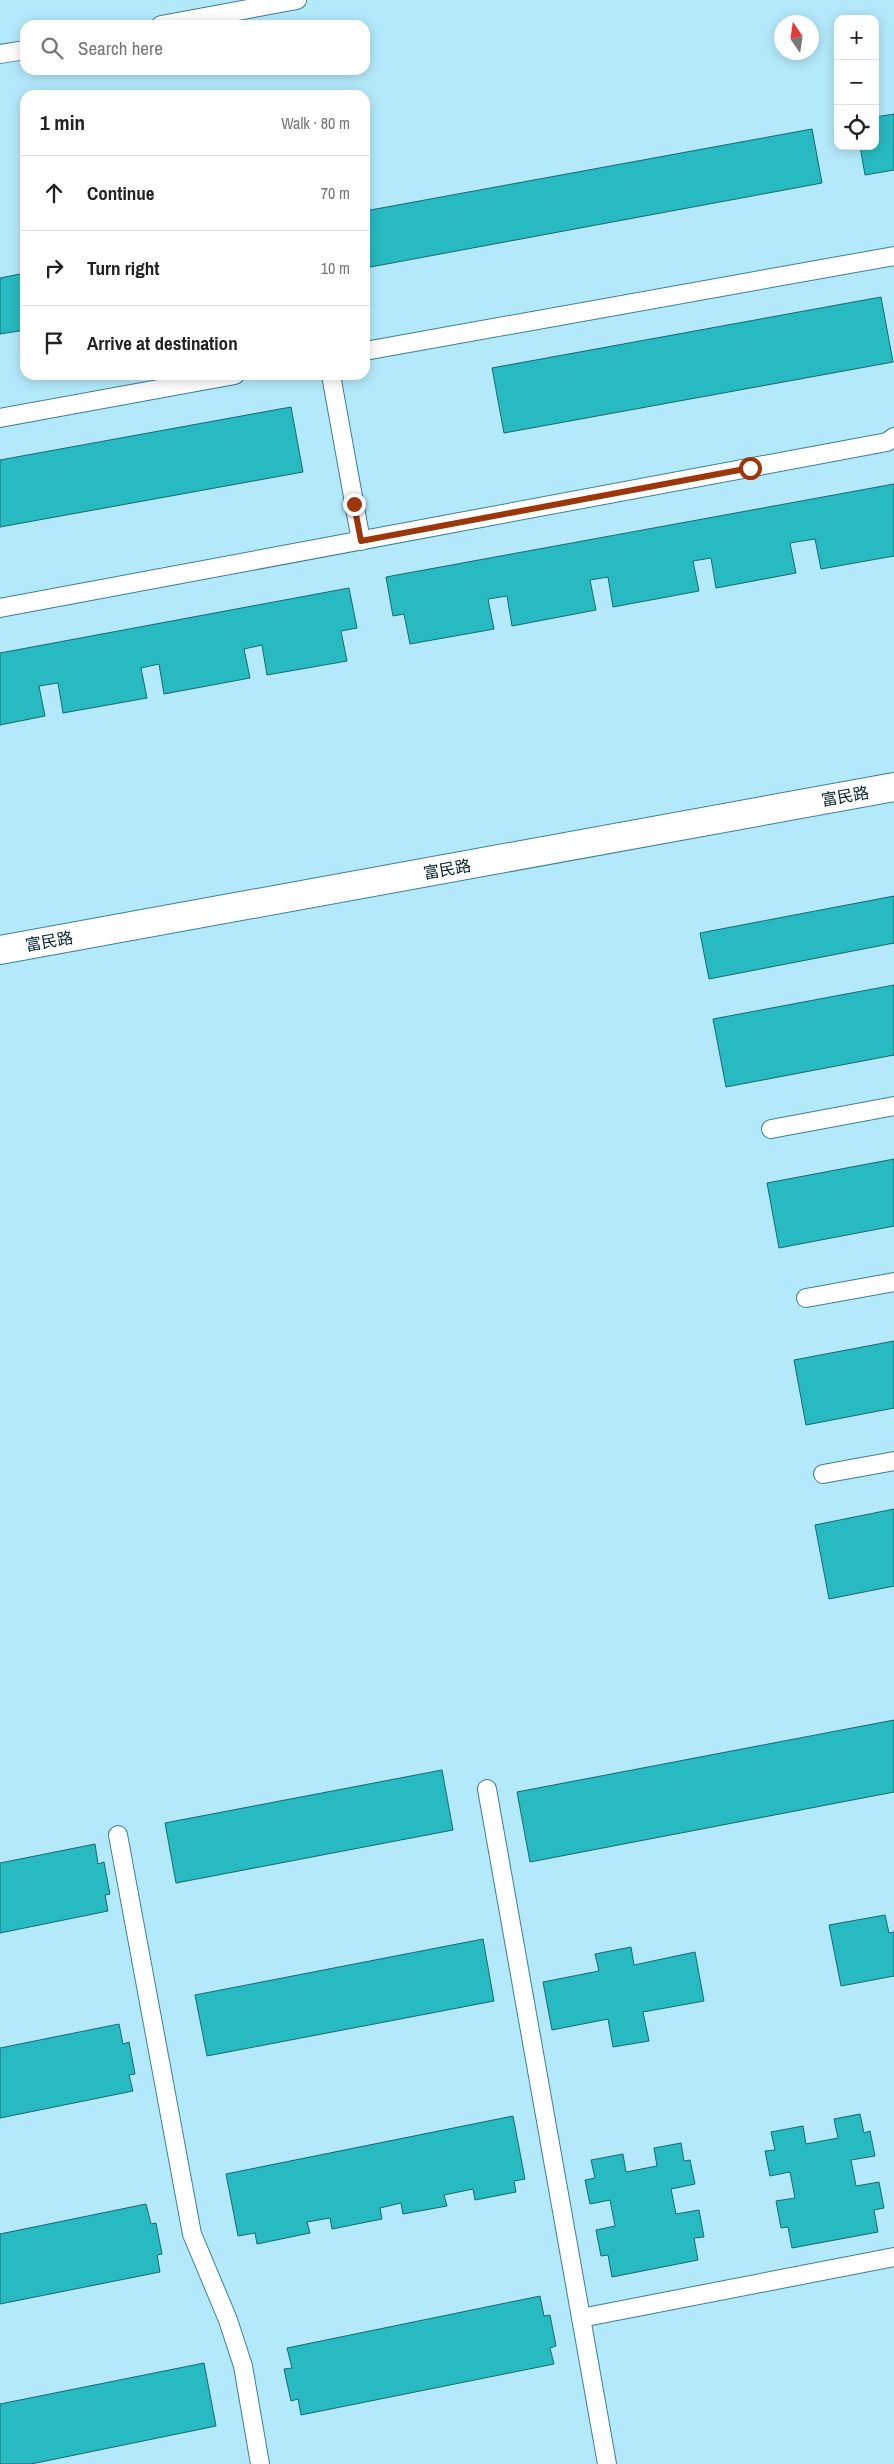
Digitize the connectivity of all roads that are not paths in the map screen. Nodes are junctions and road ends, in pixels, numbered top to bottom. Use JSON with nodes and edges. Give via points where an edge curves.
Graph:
{"nodes":[{"id":1,"x":297,"y":0,"type":"edge"},
{"id":2,"x":188,"y":20,"type":"edge"},
{"id":3,"x":20,"y":51,"type":"edge"},
{"id":4,"x":0,"y":54,"type":"edge"},
{"id":5,"x":894,"y":256,"type":"edge"},
{"id":6,"x":370,"y":351,"type":"edge"},
{"id":7,"x":208,"y":380,"type":"edge"},
{"id":8,"x":332,"y":380,"type":"edge"},
{"id":9,"x":0,"y":418,"type":"edge"},
{"id":10,"x":894,"y":437,"type":"edge"},
{"id":11,"x":361,"y":541,"type":"junction"},
{"id":12,"x":0,"y":608,"type":"edge"},
{"id":13,"x":894,"y":787,"type":"edge"},
{"id":14,"x":0,"y":950,"type":"edge"},
{"id":15,"x":894,"y":1106,"type":"edge"},
{"id":16,"x":771,"y":1130,"type":"dead end"},
{"id":17,"x":894,"y":1282,"type":"edge"},
{"id":18,"x":806,"y":1298,"type":"dead end"},
{"id":19,"x":894,"y":1461,"type":"edge"},
{"id":20,"x":823,"y":1474,"type":"dead end"},
{"id":21,"x":487,"y":1788,"type":"dead end"},
{"id":22,"x":118,"y":1835,"type":"dead end"},
{"id":23,"x":894,"y":2257,"type":"edge"},
{"id":24,"x":581,"y":2318,"type":"junction"},
{"id":25,"x":260,"y":2464,"type":"edge"},
{"id":26,"x":607,"y":2464,"type":"edge"}],
"edges":[{"from":1,"to":2,"type":"lane"},
{"from":3,"to":4,"type":"lane"},
{"from":5,"to":6,"type":"lane"},
{"from":7,"to":9,"type":"lane"},
{"from":8,"to":11,"type":"lane"},
{"from":10,"to":11,"type":"lane","via":[[887,442]]},
{"from":11,"to":12,"type":"lane"},
{"from":13,"to":14,"type":"street","name":"富民路"},
{"from":15,"to":16,"type":"lane"},
{"from":17,"to":18,"type":"lane"},
{"from":19,"to":20,"type":"lane"},
{"from":21,"to":24,"type":"lane"},
{"from":22,"to":25,"type":"lane","via":[[192,2234],[228,2320],[243,2366]]},
{"from":23,"to":24,"type":"lane"},
{"from":24,"to":26,"type":"lane"}]}
